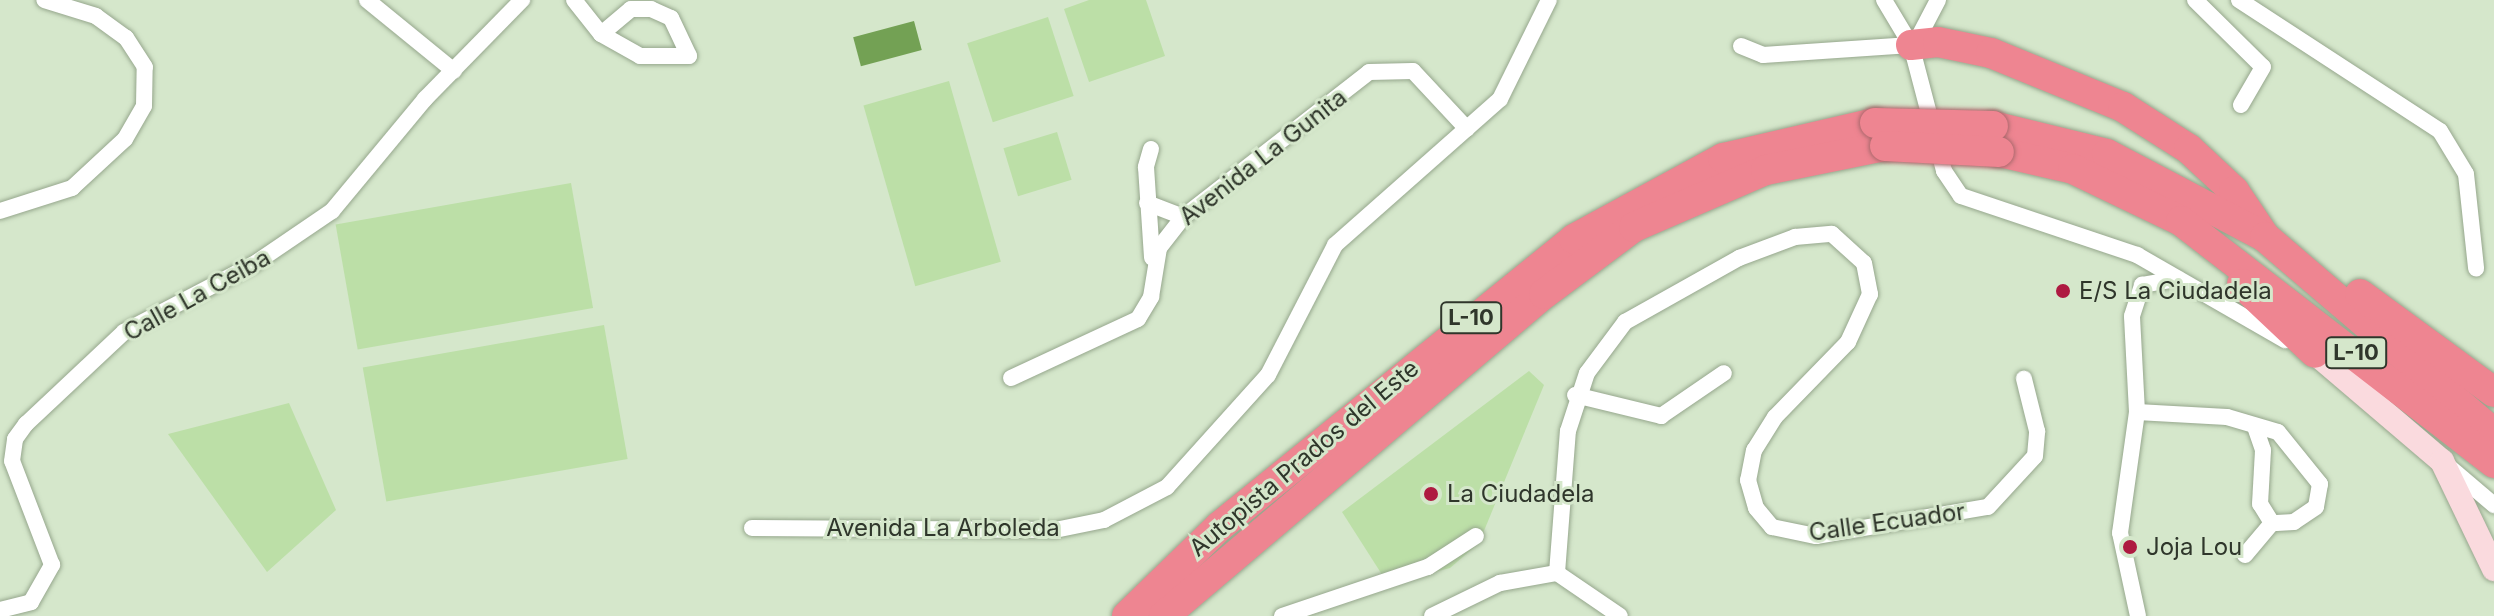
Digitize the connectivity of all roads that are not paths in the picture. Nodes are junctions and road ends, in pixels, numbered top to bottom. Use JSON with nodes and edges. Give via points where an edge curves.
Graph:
{"nodes":[{"id":1,"x":44,"y":0,"type":"edge"},
{"id":2,"x":367,"y":0,"type":"edge"},
{"id":3,"x":522,"y":0,"type":"edge"},
{"id":4,"x":574,"y":0,"type":"edge"},
{"id":5,"x":1549,"y":0,"type":"edge"},
{"id":6,"x":1884,"y":0,"type":"edge"},
{"id":7,"x":1938,"y":0,"type":"edge"},
{"id":8,"x":2195,"y":0,"type":"edge"},
{"id":9,"x":2239,"y":0,"type":"edge"},
{"id":10,"x":601,"y":34,"type":"junction"},
{"id":11,"x":1913,"y":45,"type":"junction"},
{"id":12,"x":1741,"y":46,"type":"dead end"},
{"id":13,"x":454,"y":71,"type":"junction"},
{"id":14,"x":2241,"y":105,"type":"dead end"},
{"id":15,"x":1467,"y":129,"type":"junction"},
{"id":16,"x":1880,"y":134,"type":"junction"},
{"id":17,"x":1151,"y":149,"type":"dead end"},
{"id":18,"x":2107,"y":154,"type":"junction"},
{"id":19,"x":1147,"y":203,"type":"junction"},
{"id":20,"x":0,"y":211,"type":"edge"},
{"id":21,"x":1183,"y":217,"type":"junction"},
{"id":22,"x":2258,"y":225,"type":"junction"},
{"id":23,"x":2217,"y":246,"type":"junction"},
{"id":24,"x":1153,"y":268,"type":"junction"},
{"id":25,"x":2476,"y":268,"type":"dead end"},
{"id":26,"x":2184,"y":281,"type":"junction"},
{"id":27,"x":2315,"y":353,"type":"junction"},
{"id":28,"x":1724,"y":373,"type":"dead end"},
{"id":29,"x":1011,"y":378,"type":"dead end"},
{"id":30,"x":2024,"y":379,"type":"dead end"},
{"id":31,"x":2494,"y":392,"type":"edge"},
{"id":32,"x":1575,"y":395,"type":"junction"},
{"id":33,"x":2137,"y":412,"type":"junction"},
{"id":34,"x":2255,"y":427,"type":"junction"},
{"id":35,"x":2494,"y":433,"type":"edge"},
{"id":36,"x":2442,"y":461,"type":"junction"},
{"id":37,"x":2494,"y":463,"type":"edge"},
{"id":38,"x":2494,"y":505,"type":"edge"},
{"id":39,"x":2272,"y":523,"type":"junction"},
{"id":40,"x":752,"y":528,"type":"dead end"},
{"id":41,"x":1476,"y":536,"type":"dead end"},
{"id":42,"x":2245,"y":555,"type":"dead end"},
{"id":43,"x":2494,"y":569,"type":"edge"},
{"id":44,"x":1557,"y":573,"type":"junction"},
{"id":45,"x":14,"y":611,"type":"edge"},
{"id":46,"x":1127,"y":616,"type":"edge"},
{"id":47,"x":1164,"y":616,"type":"edge"},
{"id":48,"x":1282,"y":616,"type":"edge"},
{"id":49,"x":1432,"y":616,"type":"edge"},
{"id":50,"x":1620,"y":616,"type":"edge"},
{"id":51,"x":2138,"y":616,"type":"edge"}],
"edges":[{"from":1,"to":20,"type":"street","via":[[96,16],[126,38],[145,67],[144,106],[125,139],[72,188]]},
{"from":2,"to":13,"type":"street"},
{"from":3,"to":13,"type":"street","name":"Calle La Ceiba"},
{"from":4,"to":10,"type":"street"},
{"from":5,"to":15,"type":"street","name":"Avenida La Arboleda","via":[[1516,75]]},
{"from":6,"to":11,"type":"street"},
{"from":7,"to":11,"type":"street"},
{"from":8,"to":14,"type":"street","via":[[2263,67]]},
{"from":9,"to":25,"type":"street","via":[[2440,131],[2466,174]]},
{"from":10,"to":10,"type":"street","via":[[631,9],[651,9],[671,18],[689,56],[640,56]]},
{"from":11,"to":12,"type":"street","via":[[1763,55]]},
{"from":11,"to":22,"type":"highway","via":[[1954,43],[2074,83],[2189,149]]},
{"from":11,"to":26,"type":"street","via":[[1944,171],[1961,196],[2137,255]]},
{"from":13,"to":45,"type":"street","name":"Calle La Ceiba","via":[[357,186],[307,232],[124,332],[26,424],[12,461],[52,565],[47,585]]},
{"from":15,"to":21,"type":"street","name":"Avenida La Gunita","via":[[1413,71],[1384,67]]},
{"from":15,"to":40,"type":"street","name":"Avenida La Arboleda","via":[[1335,245],[1252,397],[1148,500],[1055,530]]},
{"from":16,"to":18,"type":"highway","name":"Autopista Prados del Este","number":"L-10","bridge":true,"via":[[1993,126]]},
{"from":16,"to":23,"type":"highway","name":"Autopista Prados del Este","number":"L-10","bridge":true,"via":[[1968,145],[2073,169],[2148,202]]},
{"from":16,"to":46,"type":"highway","name":"Autopista Prados del Este","number":"L-10","via":[[1723,158],[1574,239],[1220,526]]},
{"from":16,"to":47,"type":"highway","name":"Autopista Prados del Este","number":"L-10","via":[[1743,177],[1634,227]]},
{"from":17,"to":19,"type":"street"},
{"from":18,"to":22,"type":"highway","name":"Autopista Prados del Este","number":"L-10"},
{"from":18,"to":22,"type":"highway","via":[[2171,172]]},
{"from":19,"to":21,"type":"street"},
{"from":19,"to":24,"type":"street"},
{"from":21,"to":24,"type":"street","name":"Avenida La Gunita"},
{"from":22,"to":31,"type":"highway"},
{"from":22,"to":35,"type":"highway","name":"Autopista Prados del Este","number":"L-10"},
{"from":23,"to":27,"type":"highway","via":[[2234,277]]},
{"from":23,"to":37,"type":"highway","name":"Autopista Prados del Este","number":"L-10"},
{"from":24,"to":29,"type":"street","name":"Avenida La Gunita","via":[[1151,297],[1138,319]]},
{"from":26,"to":27,"type":"street"},
{"from":26,"to":33,"type":"street","via":[[2161,277],[2137,294]]},
{"from":27,"to":36,"type":"main road"},
{"from":28,"to":32,"type":"street","via":[[1661,416]]},
{"from":30,"to":32,"type":"street","name":"Calle Ecuador","via":[[2037,431],[2035,456],[1988,507],[1816,536],[1772,527],[1756,508],[1748,480],[1754,450],[1775,417],[1848,342],[1870,294],[1856,250],[1817,232],[1739,258],[1625,322]]},
{"from":32,"to":44,"type":"street","name":"Calle Ecuador"},
{"from":33,"to":34,"type":"street","via":[[2227,417]]},
{"from":33,"to":51,"type":"street","via":[[2120,533]]},
{"from":34,"to":39,"type":"street","via":[[2263,450],[2260,504]]},
{"from":34,"to":39,"type":"street","via":[[2291,443],[2320,484],[2316,507],[2294,522]]},
{"from":36,"to":38,"type":"street"},
{"from":36,"to":43,"type":"main road"},
{"from":39,"to":42,"type":"street"},
{"from":41,"to":48,"type":"street","via":[[1428,567]]},
{"from":44,"to":49,"type":"street","via":[[1500,583]]},
{"from":44,"to":50,"type":"street"}]}
